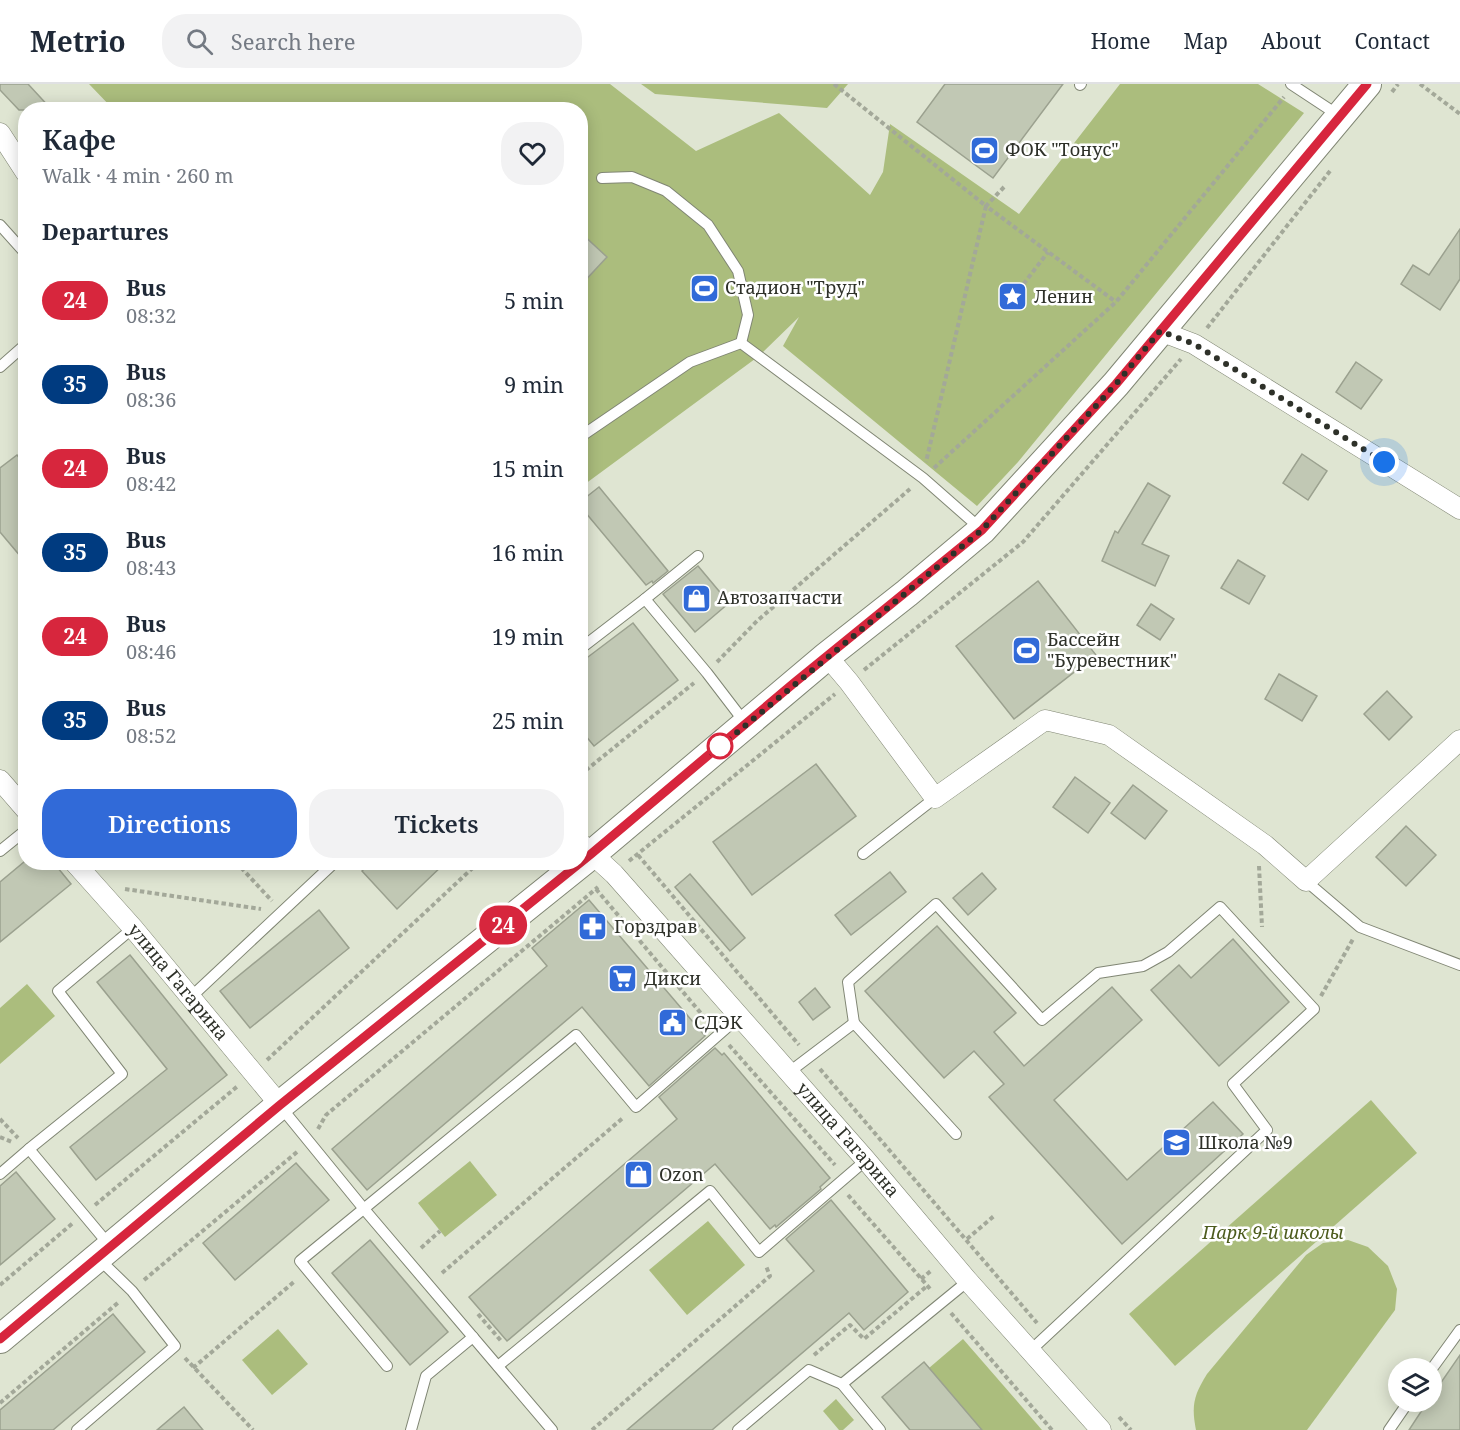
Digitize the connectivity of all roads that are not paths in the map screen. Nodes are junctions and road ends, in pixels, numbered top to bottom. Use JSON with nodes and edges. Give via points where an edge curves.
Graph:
{"nodes":[{"id":1,"x":1367,"y":84,"type":"edge"},
{"id":2,"x":1295,"y":87,"type":"edge"},
{"id":3,"x":1341,"y":117,"type":"junction"},
{"id":4,"x":0,"y":133,"type":"edge"},
{"id":5,"x":18,"y":161,"type":"edge"},
{"id":6,"x":602,"y":178,"type":"dead end"},
{"id":7,"x":0,"y":225,"type":"edge"},
{"id":8,"x":18,"y":245,"type":"edge"},
{"id":9,"x":1160,"y":331,"type":"junction"},
{"id":10,"x":741,"y":343,"type":"junction"},
{"id":11,"x":18,"y":351,"type":"edge"},
{"id":12,"x":0,"y":367,"type":"edge"},
{"id":13,"x":588,"y":432,"type":"edge"},
{"id":14,"x":1460,"y":508,"type":"edge"},
{"id":15,"x":982,"y":530,"type":"junction"},
{"id":16,"x":698,"y":556,"type":"dead end"},
{"id":17,"x":645,"y":599,"type":"junction"},
{"id":18,"x":588,"y":643,"type":"edge"},
{"id":19,"x":827,"y":656,"type":"junction"},
{"id":20,"x":746,"y":724,"type":"junction"},
{"id":21,"x":1460,"y":740,"type":"edge"},
{"id":22,"x":0,"y":780,"type":"edge"},
{"id":23,"x":934,"y":798,"type":"junction"},
{"id":24,"x":18,"y":801,"type":"edge"},
{"id":25,"x":18,"y":836,"type":"edge"},
{"id":26,"x":588,"y":846,"type":"edge"},
{"id":27,"x":588,"y":850,"type":"edge"},
{"id":28,"x":0,"y":851,"type":"edge"},
{"id":29,"x":864,"y":854,"type":"dead end"},
{"id":30,"x":81,"y":870,"type":"edge"},
{"id":31,"x":327,"y":870,"type":"edge"},
{"id":32,"x":560,"y":870,"type":"edge"},
{"id":33,"x":1306,"y":881,"type":"junction"},
{"id":34,"x":133,"y":928,"type":"junction"},
{"id":35,"x":1460,"y":965,"type":"edge"},
{"id":36,"x":191,"y":997,"type":"junction"},
{"id":37,"x":739,"y":1017,"type":"junction"},
{"id":38,"x":854,"y":1023,"type":"junction"},
{"id":39,"x":788,"y":1073,"type":"junction"},
{"id":40,"x":280,"y":1105,"type":"junction"},
{"id":41,"x":956,"y":1134,"type":"dead end"},
{"id":42,"x":29,"y":1149,"type":"junction"},
{"id":43,"x":866,"y":1160,"type":"junction"},
{"id":44,"x":0,"y":1174,"type":"edge"},
{"id":45,"x":364,"y":1209,"type":"junction"},
{"id":46,"x":103,"y":1252,"type":"junction"},
{"id":47,"x":968,"y":1281,"type":"junction"},
{"id":48,"x":1460,"y":1329,"type":"edge"},
{"id":49,"x":473,"y":1337,"type":"junction"},
{"id":50,"x":0,"y":1339,"type":"edge"},
{"id":51,"x":1030,"y":1351,"type":"junction"},
{"id":52,"x":1439,"y":1358,"type":"edge"},
{"id":53,"x":387,"y":1366,"type":"dead end"},
{"id":54,"x":498,"y":1366,"type":"junction"},
{"id":55,"x":842,"y":1384,"type":"junction"},
{"id":56,"x":1401,"y":1412,"type":"edge"},
{"id":57,"x":77,"y":1430,"type":"edge"},
{"id":58,"x":411,"y":1430,"type":"edge"},
{"id":59,"x":552,"y":1430,"type":"edge"},
{"id":60,"x":738,"y":1430,"type":"edge"},
{"id":61,"x":880,"y":1430,"type":"edge"},
{"id":62,"x":1101,"y":1430,"type":"edge"},
{"id":63,"x":1389,"y":1430,"type":"edge"}],
"edges":[{"from":1,"to":3,"type":"main road"},
{"from":2,"to":3,"type":"lane"},
{"from":3,"to":9,"type":"main road"},
{"from":4,"to":5,"type":"street"},
{"from":6,"to":10,"type":"lane","via":[[632,177],[666,191],[708,225],[738,271],[748,315]]},
{"from":7,"to":8,"type":"lane"},
{"from":9,"to":14,"type":"street","via":[[1194,344]]},
{"from":9,"to":15,"type":"main road"},
{"from":10,"to":13,"type":"lane","via":[[690,362]]},
{"from":10,"to":15,"type":"lane","via":[[923,478]]},
{"from":11,"to":12,"type":"lane"},
{"from":15,"to":19,"type":"main road"},
{"from":16,"to":17,"type":"lane"},
{"from":17,"to":18,"type":"lane"},
{"from":17,"to":20,"type":"lane"},
{"from":19,"to":20,"type":"main road"},
{"from":19,"to":23,"type":"street"},
{"from":20,"to":26,"type":"main road"},
{"from":21,"to":33,"type":"street"},
{"from":22,"to":24,"type":"street"},
{"from":23,"to":29,"type":"lane"},
{"from":23,"to":33,"type":"street","via":[[1045,720],[1109,735],[1265,845]]},
{"from":25,"to":28,"type":"lane"},
{"from":27,"to":37,"type":"street","name":"улица Гагарина","via":[[614,874]]},
{"from":30,"to":34,"type":"street","name":"улица Гагарина"},
{"from":31,"to":36,"type":"lane"},
{"from":32,"to":40,"type":"main road"},
{"from":33,"to":35,"type":"lane","via":[[1360,927]]},
{"from":34,"to":36,"type":"street","name":"улица Гагарина"},
{"from":34,"to":42,"type":"lane","via":[[58,991],[122,1074]]},
{"from":36,"to":40,"type":"street","name":"улица Гагарина"},
{"from":37,"to":39,"type":"street","name":"улица Гагарина"},
{"from":37,"to":45,"type":"lane","via":[[636,1107],[576,1035]]},
{"from":38,"to":39,"type":"lane"},
{"from":38,"to":41,"type":"lane"},
{"from":38,"to":51,"type":"lane","via":[[848,982],[936,904],[1042,1020],[1098,973],[1143,966],[1168,952],[1220,907],[1314,1009],[1233,1084],[1267,1130]]},
{"from":39,"to":43,"type":"street","name":"улица Гагарина"},
{"from":40,"to":45,"type":"lane"},
{"from":40,"to":46,"type":"main road"},
{"from":42,"to":44,"type":"lane"},
{"from":42,"to":46,"type":"lane"},
{"from":43,"to":47,"type":"street","name":"улица Гагарина"},
{"from":43,"to":54,"type":"lane","via":[[759,1252],[710,1191]]},
{"from":45,"to":49,"type":"lane"},
{"from":45,"to":53,"type":"lane","via":[[300,1260]]},
{"from":46,"to":50,"type":"main road"},
{"from":46,"to":57,"type":"lane","via":[[175,1346]]},
{"from":47,"to":51,"type":"street","name":"улица Гагарина"},
{"from":47,"to":55,"type":"lane"},
{"from":48,"to":52,"type":"lane"},
{"from":49,"to":54,"type":"lane"},
{"from":49,"to":58,"type":"lane","via":[[426,1376]]},
{"from":51,"to":62,"type":"street","name":"улица Гагарина"},
{"from":54,"to":59,"type":"lane"},
{"from":55,"to":60,"type":"lane","via":[[809,1370]]},
{"from":55,"to":61,"type":"lane"},
{"from":56,"to":63,"type":"lane"}]}
